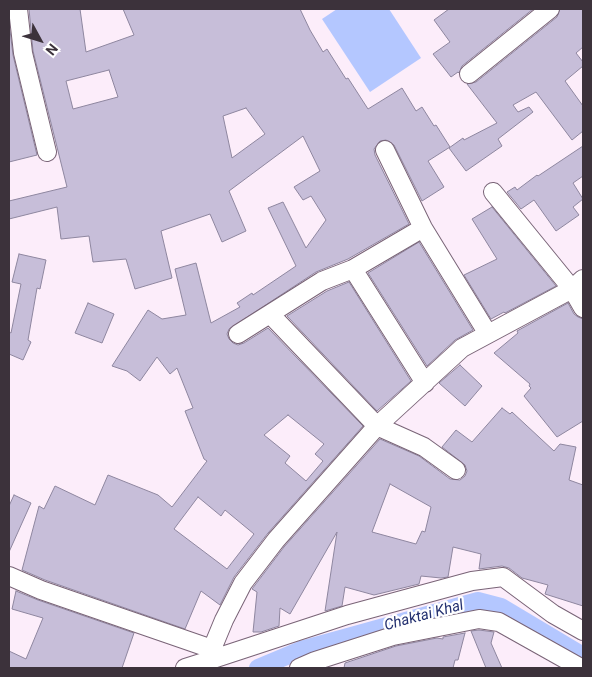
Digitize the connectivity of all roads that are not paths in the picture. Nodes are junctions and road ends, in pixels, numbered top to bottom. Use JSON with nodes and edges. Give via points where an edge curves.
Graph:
{"nodes":[{"id":1,"x":18,"y":9,"type":"edge"},
{"id":2,"x":550,"y":9,"type":"edge"},
{"id":3,"x":16,"y":55,"type":"edge"},
{"id":4,"x":469,"y":74,"type":"dead end"},
{"id":5,"x":385,"y":150,"type":"dead end"},
{"id":6,"x":47,"y":152,"type":"dead end"},
{"id":7,"x":493,"y":192,"type":"dead end"},
{"id":8,"x":423,"y":228,"type":"junction"},
{"id":9,"x":354,"y":269,"type":"junction"},
{"id":10,"x":577,"y":284,"type":"edge"},
{"id":11,"x":583,"y":308,"type":"edge"},
{"id":12,"x":270,"y":314,"type":"junction"},
{"id":13,"x":238,"y":334,"type":"dead end"},
{"id":14,"x":488,"y":334,"type":"junction"},
{"id":15,"x":425,"y":383,"type":"junction"},
{"id":16,"x":378,"y":426,"type":"junction"},
{"id":17,"x":456,"y":470,"type":"dead end"},
{"id":18,"x":9,"y":576,"type":"edge"},
{"id":19,"x":583,"y":631,"type":"edge"},
{"id":20,"x":210,"y":655,"type":"junction"},
{"id":21,"x":185,"y":668,"type":"edge"},
{"id":22,"x":299,"y":668,"type":"edge"},
{"id":23,"x":581,"y":668,"type":"edge"}],
"edges":[{"from":1,"to":3,"type":"street"},
{"from":2,"to":4,"type":"street"},
{"from":3,"to":6,"type":"street"},
{"from":5,"to":8,"type":"street"},
{"from":7,"to":10,"type":"street"},
{"from":8,"to":9,"type":"street"},
{"from":8,"to":14,"type":"street"},
{"from":9,"to":12,"type":"street","via":[[322,281]]},
{"from":9,"to":15,"type":"street"},
{"from":10,"to":11,"type":"street"},
{"from":10,"to":14,"type":"street"},
{"from":12,"to":13,"type":"street"},
{"from":12,"to":16,"type":"street"},
{"from":14,"to":15,"type":"street","via":[[462,348]]},
{"from":15,"to":16,"type":"street"},
{"from":16,"to":17,"type":"street","via":[[424,447]]},
{"from":16,"to":20,"type":"street","via":[[276,540],[243,583]]},
{"from":18,"to":20,"type":"street"},
{"from":19,"to":20,"type":"street","via":[[553,614],[503,577],[472,581]]},
{"from":20,"to":21,"type":"street"},
{"from":22,"to":23,"type":"street","via":[[393,636],[479,619],[500,622]]}]}
